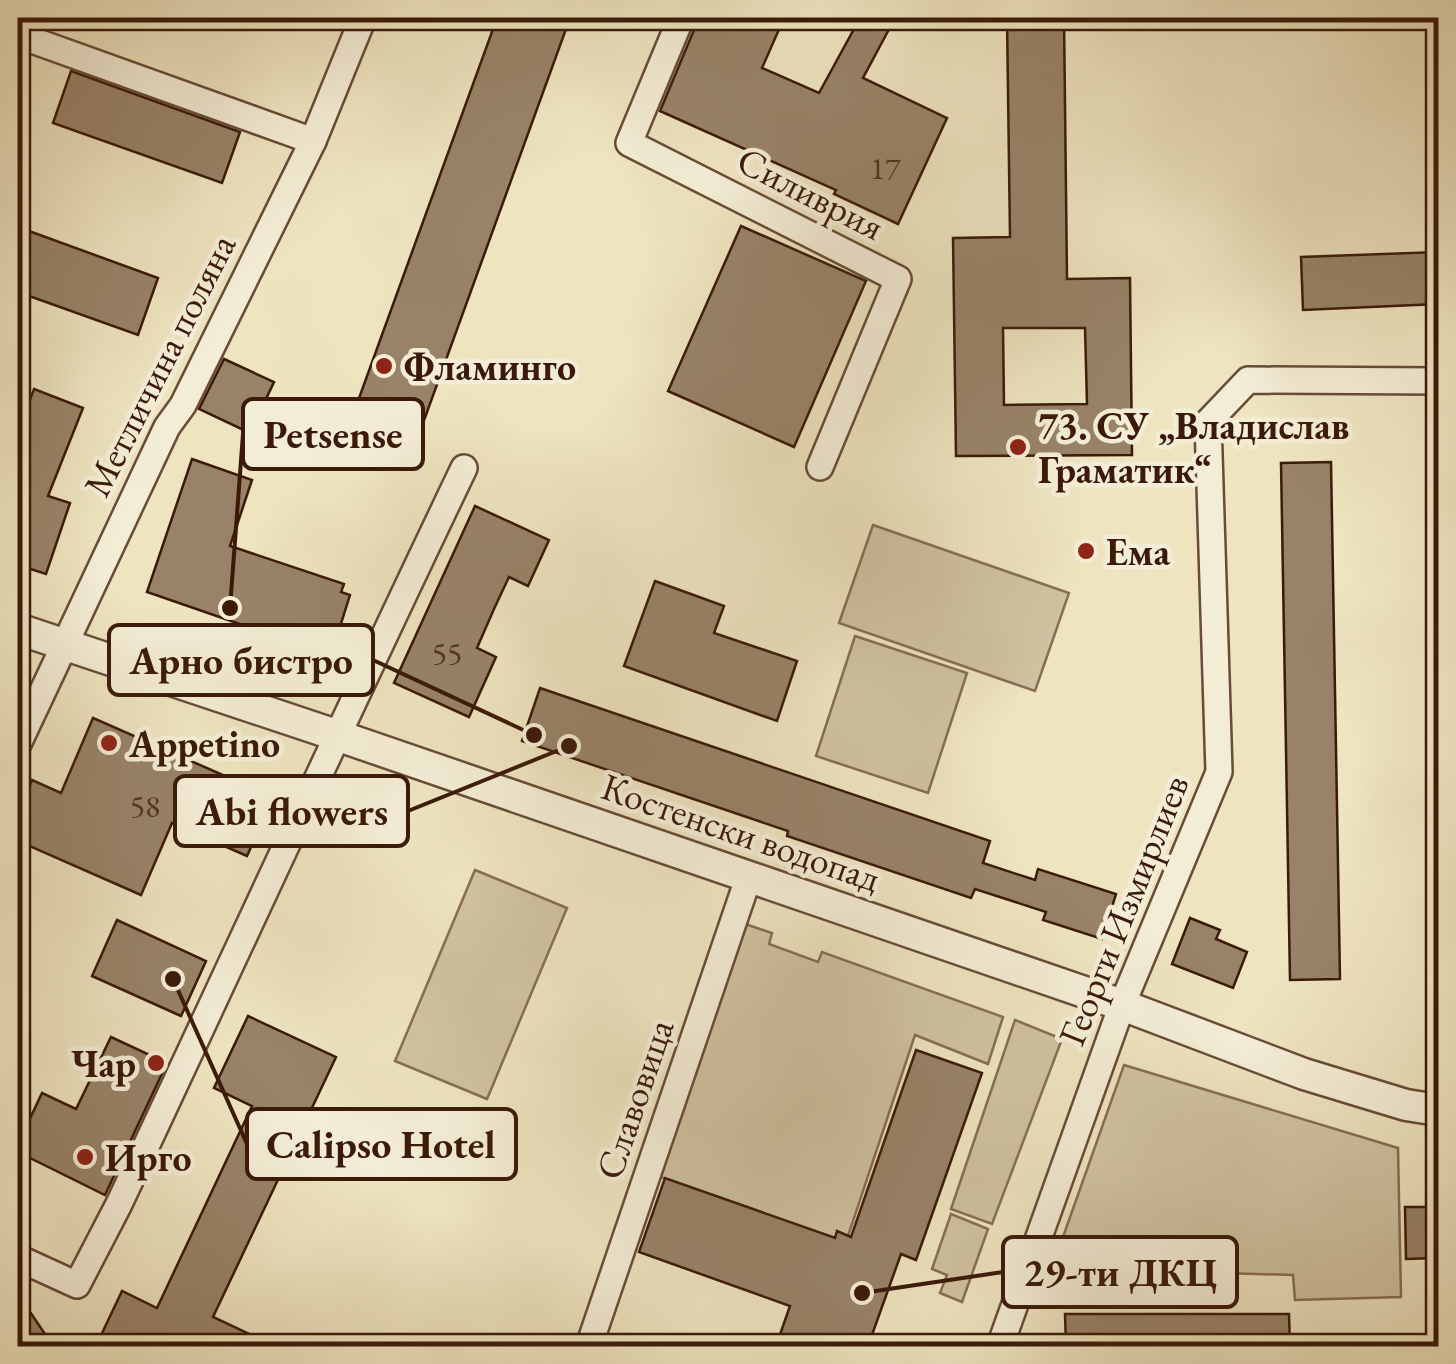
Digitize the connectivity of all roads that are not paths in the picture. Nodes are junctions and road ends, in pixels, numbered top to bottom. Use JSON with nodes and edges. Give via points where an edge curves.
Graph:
{"nodes":[{"id":1,"x":364,"y":18,"type":"edge"},
{"id":2,"x":681,"y":18,"type":"edge"},
{"id":3,"x":18,"y":34,"type":"edge"},
{"id":4,"x":313,"y":141,"type":"junction"},
{"id":5,"x":1438,"y":381,"type":"edge"},
{"id":6,"x":820,"y":467,"type":"dead end"},
{"id":7,"x":464,"y":468,"type":"dead end"},
{"id":8,"x":18,"y":628,"type":"edge"},
{"id":9,"x":64,"y":645,"type":"junction"},
{"id":10,"x":339,"y":736,"type":"junction"},
{"id":11,"x":18,"y":744,"type":"edge"},
{"id":12,"x":749,"y":876,"type":"junction"},
{"id":13,"x":1122,"y":1004,"type":"junction"},
{"id":14,"x":1438,"y":1110,"type":"edge"},
{"id":15,"x":18,"y":1258,"type":"edge"},
{"id":16,"x":589,"y":1346,"type":"edge"},
{"id":17,"x":1000,"y":1346,"type":"edge"}],
"edges":[{"from":1,"to":4,"type":"street","name":"Метличина поляна"},
{"from":2,"to":6,"type":"street","name":"Силиврия","via":[[629,143],[898,279]]},
{"from":3,"to":4,"type":"street"},
{"from":4,"to":9,"type":"street","name":"Метличина поляна"},
{"from":5,"to":13,"type":"street","name":"Георги Измирлиев","via":[[1248,380],[1208,422],[1219,772]]},
{"from":7,"to":10,"type":"street"},
{"from":8,"to":9,"type":"street","name":"Костенски водопад"},
{"from":9,"to":10,"type":"street","name":"Костенски водопад"},
{"from":9,"to":11,"type":"street","name":"Метличина поляна"},
{"from":10,"to":12,"type":"street","name":"Костенски водопад"},
{"from":10,"to":15,"type":"street","via":[[77,1286]]},
{"from":12,"to":13,"type":"street","name":"Костенски водопад"},
{"from":12,"to":16,"type":"street","name":"Славовица"},
{"from":13,"to":14,"type":"street","name":"Костенски водопад","via":[[1304,1074]]},
{"from":13,"to":17,"type":"street","name":"Георги Измирлиев"}]}
